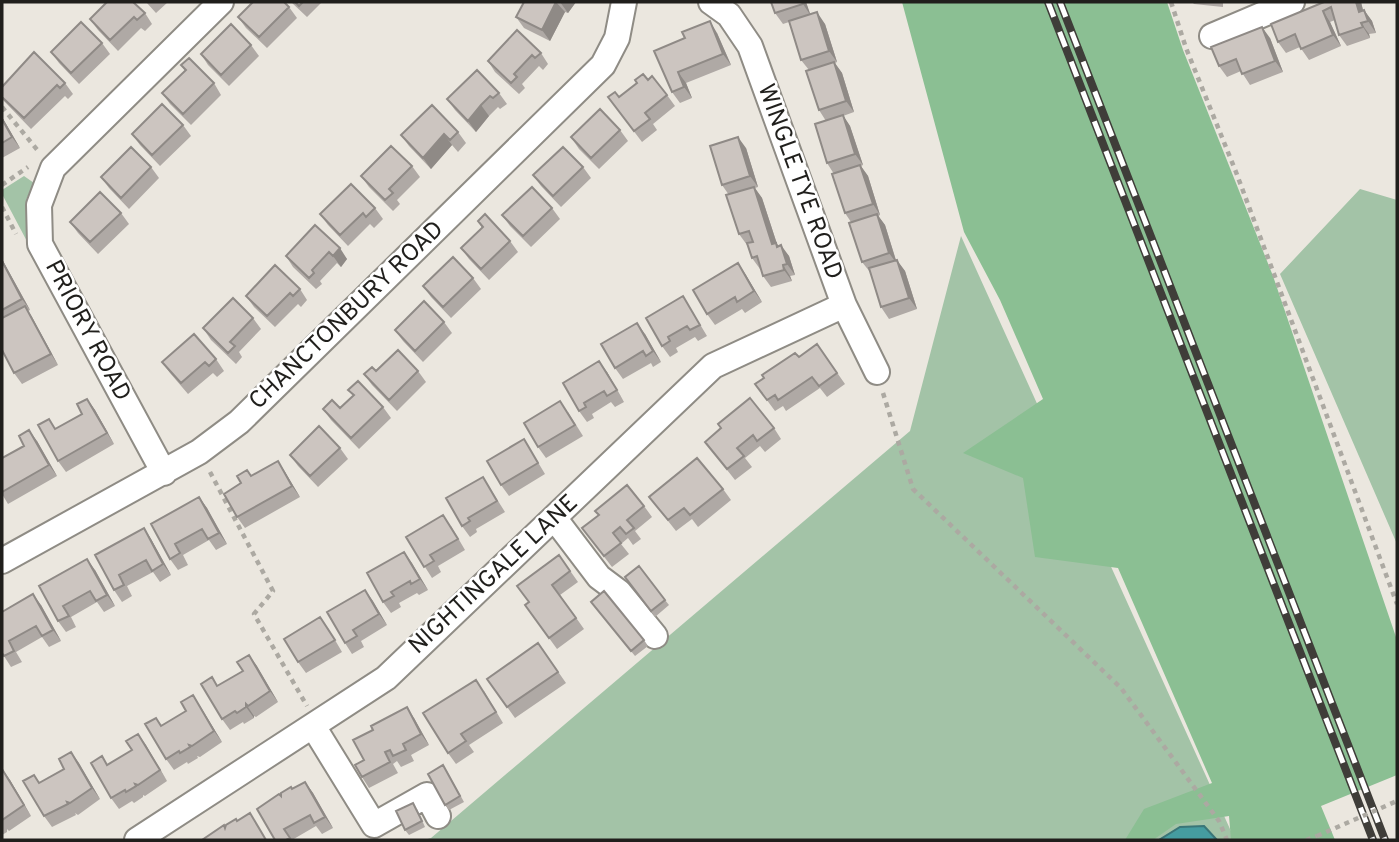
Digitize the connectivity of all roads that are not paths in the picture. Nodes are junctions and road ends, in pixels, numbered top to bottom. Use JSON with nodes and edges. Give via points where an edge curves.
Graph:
{"nodes":[{"id":1,"x":221,"y":2,"type":"edge"},
{"id":2,"x":625,"y":2,"type":"edge"},
{"id":3,"x":711,"y":2,"type":"edge"},
{"id":4,"x":1292,"y":2,"type":"edge"},
{"id":5,"x":1212,"y":36,"type":"dead end"},
{"id":6,"x":844,"y":305,"type":"junction"},
{"id":7,"x":877,"y":372,"type":"road end"},
{"id":8,"x":164,"y":473,"type":"junction"},
{"id":9,"x":555,"y":519,"type":"junction"},
{"id":10,"x":2,"y":561,"type":"edge"},
{"id":11,"x":655,"y":636,"type":"dead end"},
{"id":12,"x":315,"y":725,"type":"junction"},
{"id":13,"x":438,"y":816,"type":"dead end"},
{"id":14,"x":137,"y":840,"type":"edge"}],
"edges":[{"from":1,"to":8,"type":"street","name":"PRIORY ROAD","via":[[53,168],[39,205],[40,244]]},
{"from":2,"to":8,"type":"street","name":"CHANCTONBURY ROAD","via":[[617,38],[603,65],[239,422]]},
{"from":3,"to":6,"type":"street","name":"WINGLE TYE ROAD","via":[[729,15],[750,46]]},
{"from":4,"to":5,"type":"street"},
{"from":6,"to":7,"type":"street","name":"WINGLE TYE ROAD"},
{"from":6,"to":9,"type":"street","name":"NIGHTINGALE LANE","via":[[713,366]]},
{"from":8,"to":10,"type":"street","name":"CHANCTONBURY ROAD"},
{"from":9,"to":11,"type":"street","via":[[599,577],[619,592]]},
{"from":9,"to":12,"type":"street","name":"NIGHTINGALE LANE","via":[[386,678]]},
{"from":12,"to":13,"type":"street","via":[[374,825],[427,795]]},
{"from":12,"to":14,"type":"street","name":"NIGHTINGALE LANE"}]}
